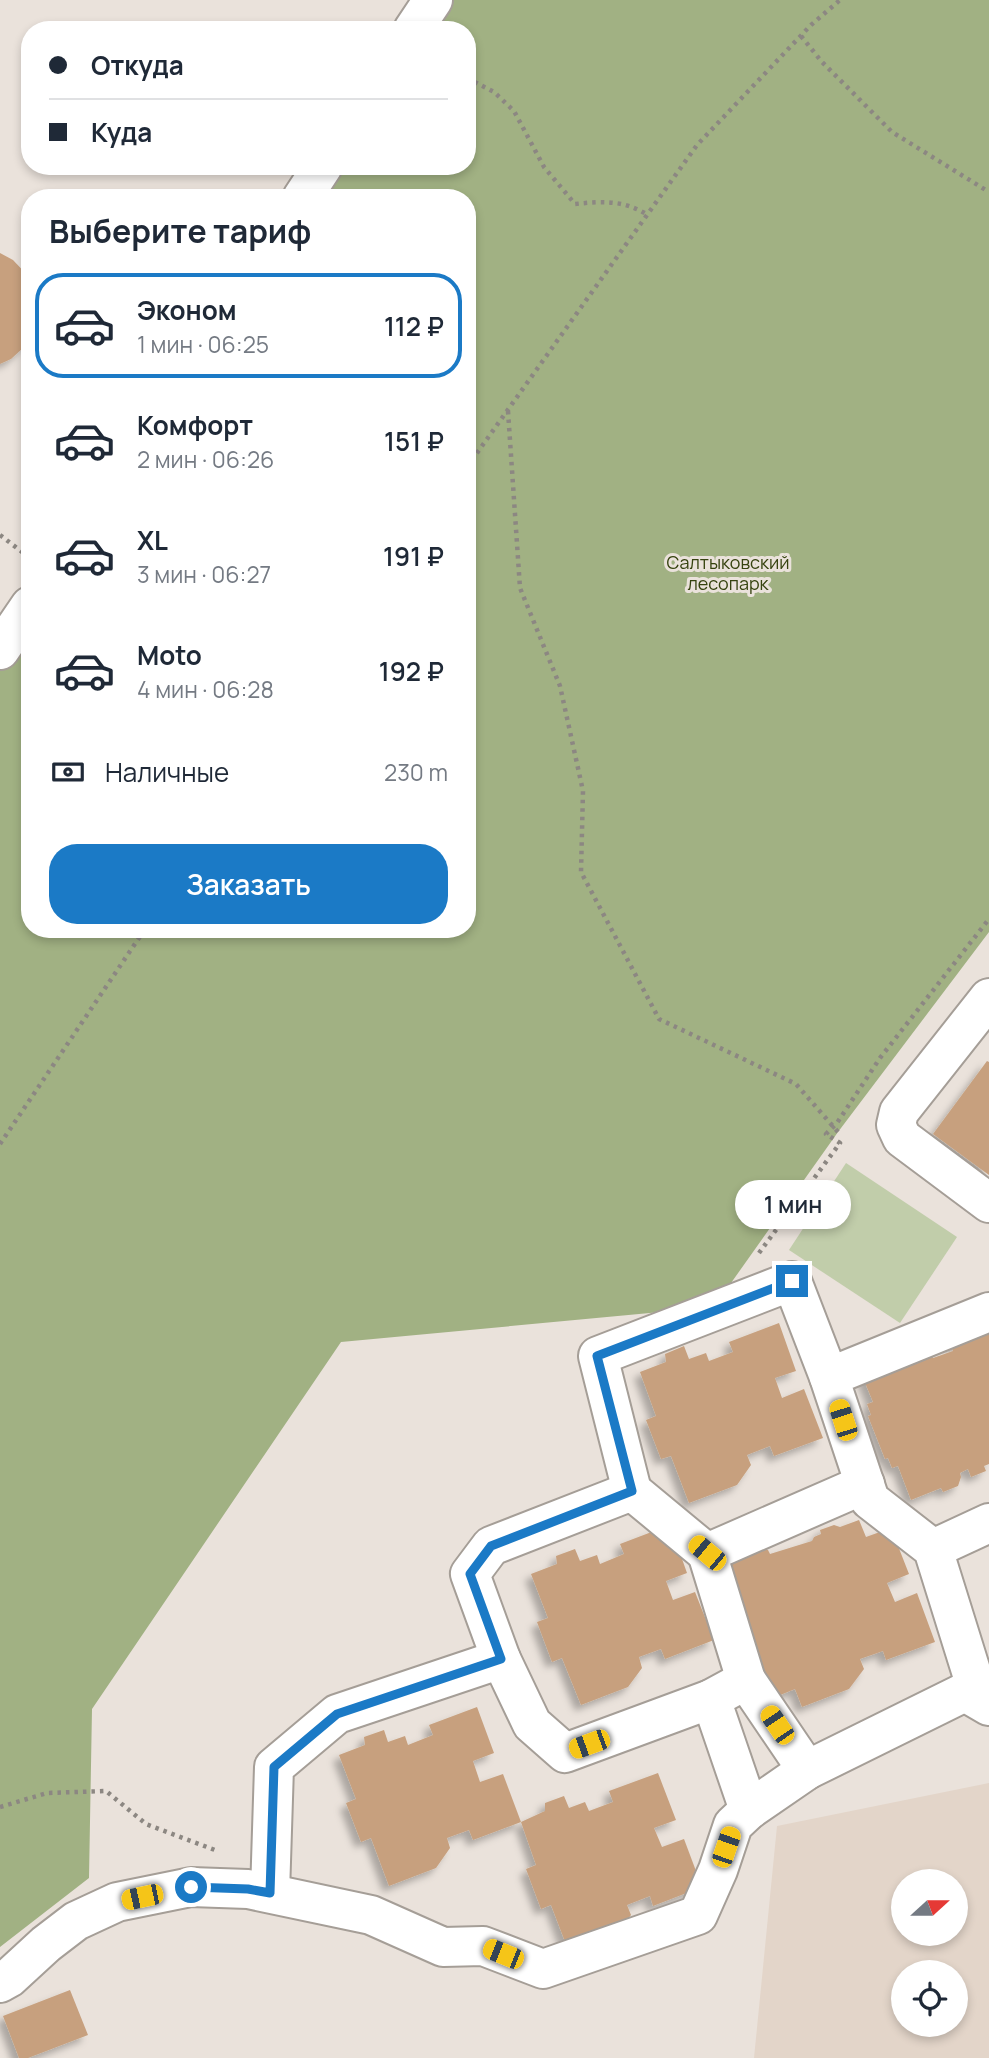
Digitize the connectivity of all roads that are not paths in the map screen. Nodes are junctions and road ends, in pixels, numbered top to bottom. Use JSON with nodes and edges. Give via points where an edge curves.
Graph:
{"nodes":[{"id":1,"x":433,"y":0,"type":"edge"},
{"id":2,"x":420,"y":21,"type":"edge"},
{"id":3,"x":21,"y":619,"type":"edge"},
{"id":4,"x":0,"y":650,"type":"edge"},
{"id":5,"x":985,"y":1012,"type":"edge"},
{"id":6,"x":989,"y":1203,"type":"edge"},
{"id":7,"x":989,"y":1312,"type":"edge"},
{"id":8,"x":829,"y":1377,"type":"junction"},
{"id":9,"x":865,"y":1484,"type":"junction"},
{"id":10,"x":632,"y":1491,"type":"junction"},
{"id":11,"x":989,"y":1523,"type":"edge"},
{"id":12,"x":933,"y":1549,"type":"junction"},
{"id":13,"x":707,"y":1553,"type":"junction"},
{"id":14,"x":501,"y":1659,"type":"junction"},
{"id":15,"x":747,"y":1680,"type":"junction"},
{"id":16,"x":711,"y":1699,"type":"junction"},
{"id":17,"x":977,"y":1699,"type":"edge"},
{"id":18,"x":807,"y":1770,"type":"junction"},
{"id":19,"x":749,"y":1810,"type":"junction"},
{"id":20,"x":270,"y":1893,"type":"junction"},
{"id":21,"x":0,"y":1983,"type":"edge"}],
"edges":[{"from":1,"to":2,"type":"lane"},
{"from":3,"to":4,"type":"lane"},
{"from":5,"to":6,"type":"lane","via":[[899,1112],[896,1125],[902,1138]]},
{"from":7,"to":8,"type":"lane"},
{"from":8,"to":9,"type":"lane"},
{"from":8,"to":10,"type":"lane","via":[[792,1281],[597,1356]]},
{"from":9,"to":12,"type":"lane","via":[[870,1500]]},
{"from":9,"to":13,"type":"lane"},
{"from":10,"to":13,"type":"lane"},
{"from":10,"to":14,"type":"lane","via":[[491,1546],[470,1574]]},
{"from":11,"to":12,"type":"lane"},
{"from":12,"to":17,"type":"lane"},
{"from":13,"to":15,"type":"lane"},
{"from":14,"to":16,"type":"lane","via":[[532,1724],[565,1753]]},
{"from":14,"to":20,"type":"lane","via":[[337,1714],[274,1767]]},
{"from":15,"to":16,"type":"lane"},
{"from":15,"to":18,"type":"lane"},
{"from":16,"to":19,"type":"lane"},
{"from":17,"to":18,"type":"lane"},
{"from":18,"to":19,"type":"lane"},
{"from":19,"to":20,"type":"lane","via":[[733,1825],[698,1915],[543,1969],[484,1946],[443,1947],[372,1915]]},
{"from":20,"to":21,"type":"lane","via":[[191,1887],[117,1902],[76,1921]]}]}
